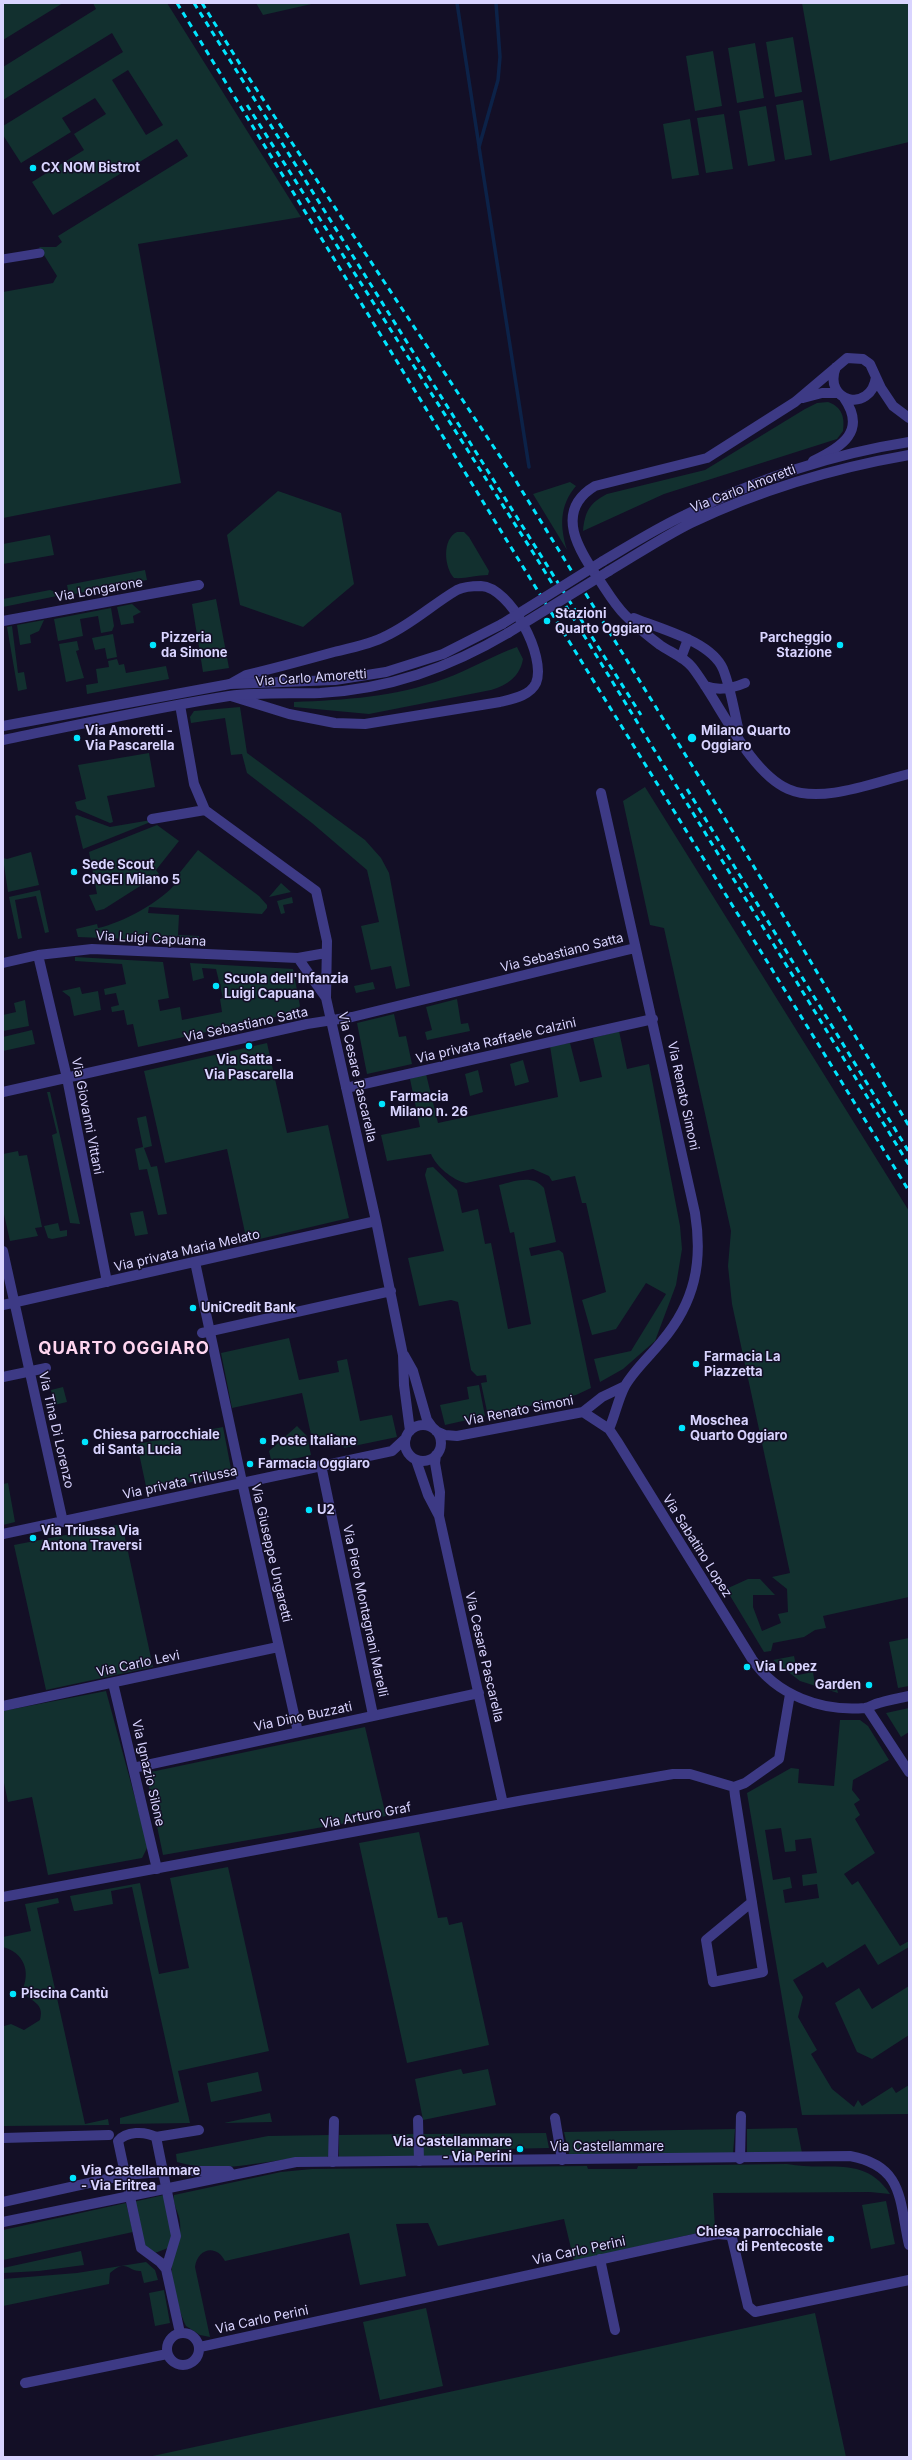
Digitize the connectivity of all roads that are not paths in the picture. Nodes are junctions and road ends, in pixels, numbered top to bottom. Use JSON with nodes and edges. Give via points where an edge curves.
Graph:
{"nodes":[{"id":1,"x":40,"y":252,"type":"dead end"},
{"id":2,"x":3,"y":259,"type":"edge"},
{"id":3,"x":836,"y":367,"type":"junction"},
{"id":4,"x":876,"y":377,"type":"junction"},
{"id":5,"x":841,"y":395,"type":"junction"},
{"id":6,"x":795,"y":402,"type":"junction"},
{"id":7,"x":909,"y":418,"type":"edge"},
{"id":8,"x":909,"y":442,"type":"edge"},
{"id":9,"x":909,"y":455,"type":"edge"},
{"id":10,"x":798,"y":469,"type":"junction"},
{"id":11,"x":199,"y":585,"type":"dead end"},
{"id":12,"x":625,"y":615,"type":"junction"},
{"id":13,"x":3,"y":621,"type":"edge"},
{"id":14,"x":688,"y":640,"type":"junction"},
{"id":15,"x":681,"y":658,"type":"junction"},
{"id":16,"x":745,"y":683,"type":"dead end"},
{"id":17,"x":230,"y":684,"type":"junction"},
{"id":18,"x":705,"y":686,"type":"junction"},
{"id":19,"x":729,"y":688,"type":"junction"},
{"id":20,"x":231,"y":696,"type":"junction"},
{"id":21,"x":180,"y":705,"type":"junction"},
{"id":22,"x":3,"y":726,"type":"edge"},
{"id":23,"x":3,"y":740,"type":"edge"},
{"id":24,"x":742,"y":741,"type":"junction"},
{"id":25,"x":909,"y":774,"type":"edge"},
{"id":26,"x":601,"y":793,"type":"dead end"},
{"id":27,"x":204,"y":810,"type":"junction"},
{"id":28,"x":152,"y":819,"type":"dead end"},
{"id":29,"x":635,"y":948,"type":"junction"},
{"id":30,"x":326,"y":953,"type":"junction"},
{"id":31,"x":38,"y":955,"type":"junction"},
{"id":32,"x":298,"y":958,"type":"junction"},
{"id":33,"x":3,"y":963,"type":"edge"},
{"id":34,"x":326,"y":998,"type":"junction"},
{"id":35,"x":652,"y":1019,"type":"junction"},
{"id":36,"x":331,"y":1020,"type":"junction"},
{"id":37,"x":67,"y":1078,"type":"junction"},
{"id":38,"x":346,"y":1088,"type":"junction"},
{"id":39,"x":3,"y":1092,"type":"edge"},
{"id":40,"x":376,"y":1221,"type":"junction"},
{"id":41,"x":3,"y":1251,"type":"edge"},
{"id":42,"x":195,"y":1262,"type":"junction"},
{"id":43,"x":107,"y":1282,"type":"junction"},
{"id":44,"x":391,"y":1291,"type":"junction"},
{"id":45,"x":15,"y":1302,"type":"junction"},
{"id":46,"x":3,"y":1305,"type":"edge"},
{"id":47,"x":206,"y":1332,"type":"junction"},
{"id":48,"x":403,"y":1355,"type":"junction"},
{"id":49,"x":46,"y":1368,"type":"dead end"},
{"id":50,"x":30,"y":1371,"type":"junction"},
{"id":51,"x":3,"y":1377,"type":"edge"},
{"id":52,"x":625,"y":1386,"type":"junction"},
{"id":53,"x":582,"y":1412,"type":"junction"},
{"id":54,"x":434,"y":1429,"type":"junction"},
{"id":55,"x":609,"y":1430,"type":"junction"},
{"id":56,"x":408,"y":1434,"type":"junction"},
{"id":57,"x":457,"y":1436,"type":"junction"},
{"id":58,"x":392,"y":1451,"type":"junction"},
{"id":59,"x":438,"y":1451,"type":"junction"},
{"id":60,"x":413,"y":1457,"type":"junction"},
{"id":61,"x":321,"y":1465,"type":"junction"},
{"id":62,"x":242,"y":1482,"type":"junction"},
{"id":63,"x":439,"y":1516,"type":"junction"},
{"id":64,"x":63,"y":1522,"type":"junction"},
{"id":65,"x":3,"y":1534,"type":"edge"},
{"id":66,"x":278,"y":1647,"type":"junction"},
{"id":67,"x":113,"y":1683,"type":"junction"},
{"id":68,"x":479,"y":1693,"type":"junction"},
{"id":69,"x":790,"y":1694,"type":"junction"},
{"id":70,"x":909,"y":1696,"type":"edge"},
{"id":71,"x":3,"y":1706,"type":"edge"},
{"id":72,"x":867,"y":1708,"type":"junction"},
{"id":73,"x":373,"y":1715,"type":"junction"},
{"id":74,"x":298,"y":1732,"type":"junction"},
{"id":75,"x":133,"y":1768,"type":"junction"},
{"id":76,"x":909,"y":1772,"type":"edge"},
{"id":77,"x":734,"y":1788,"type":"junction"},
{"id":78,"x":504,"y":1804,"type":"junction"},
{"id":79,"x":157,"y":1869,"type":"junction"},
{"id":80,"x":3,"y":1897,"type":"edge"},
{"id":81,"x":752,"y":1902,"type":"junction"},
{"id":82,"x":741,"y":2116,"type":"dead end"},
{"id":83,"x":555,"y":2118,"type":"dead end"},
{"id":84,"x":418,"y":2120,"type":"dead end"},
{"id":85,"x":334,"y":2121,"type":"dead end"},
{"id":86,"x":199,"y":2130,"type":"dead end"},
{"id":87,"x":109,"y":2135,"type":"dead end"},
{"id":88,"x":156,"y":2137,"type":"junction"},
{"id":89,"x":3,"y":2138,"type":"edge"},
{"id":90,"x":740,"y":2159,"type":"junction"},
{"id":91,"x":562,"y":2160,"type":"junction"},
{"id":92,"x":419,"y":2161,"type":"junction"},
{"id":93,"x":333,"y":2162,"type":"junction"},
{"id":94,"x":247,"y":2171,"type":"junction"},
{"id":95,"x":163,"y":2172,"type":"junction"},
{"id":96,"x":125,"y":2175,"type":"junction"},
{"id":97,"x":167,"y":2188,"type":"junction"},
{"id":98,"x":128,"y":2195,"type":"junction"},
{"id":99,"x":3,"y":2202,"type":"edge"},
{"id":100,"x":3,"y":2222,"type":"edge"},
{"id":101,"x":909,"y":2245,"type":"edge"},
{"id":102,"x":170,"y":2253,"type":"junction"},
{"id":103,"x":154,"y":2258,"type":"junction"},
{"id":104,"x":600,"y":2259,"type":"junction"},
{"id":105,"x":166,"y":2269,"type":"junction"},
{"id":106,"x":909,"y":2280,"type":"edge"},
{"id":107,"x":615,"y":2330,"type":"dead end"},
{"id":108,"x":180,"y":2333,"type":"junction"},
{"id":109,"x":200,"y":2347,"type":"junction"},
{"id":110,"x":167,"y":2354,"type":"junction"},
{"id":111,"x":25,"y":2383,"type":"dead end"}],
"edges":[{"from":1,"to":2,"type":"street"},
{"from":3,"to":4,"type":"street","via":[[847,358],[863,359],[874,369]]},
{"from":3,"to":5,"type":"street","name":"Via Carlo Amoretti","via":[[833,382]]},
{"from":3,"to":6,"type":"street"},
{"from":4,"to":5,"type":"street","via":[[871,391],[866,396],[860,399]]},
{"from":4,"to":7,"type":"street","via":[[893,406]]},
{"from":5,"to":6,"type":"street","via":[[822,393]]},
{"from":5,"to":10,"type":"street","name":"Via Carlo Amoretti","via":[[852,410],[854,420],[848,436],[836,450]]},
{"from":6,"to":12,"type":"street","via":[[707,458],[596,486],[586,491],[572,515],[578,547]]},
{"from":8,"to":10,"type":"street","name":"Via Carlo Amoretti","via":[[876,447]]},
{"from":9,"to":20,"type":"street","name":"Via Carlo Amoretti","bridge":true,"via":[[849,466],[770,490],[690,523],[508,634],[445,666],[391,684],[332,692]]},
{"from":10,"to":17,"type":"street","name":"Via Carlo Amoretti","bridge":true,"via":[[685,515],[603,561],[502,624],[443,654],[386,672],[335,680]]},
{"from":11,"to":13,"type":"street","name":"Via Longarone"},
{"from":12,"to":14,"type":"street"},
{"from":12,"to":15,"type":"street","via":[[659,644]]},
{"from":14,"to":15,"type":"street"},
{"from":14,"to":19,"type":"street","via":[[709,652],[722,667]]},
{"from":15,"to":18,"type":"street","via":[[691,666]]},
{"from":16,"to":19,"type":"street"},
{"from":17,"to":20,"type":"street","name":"Via Carlo Amoretti","via":[[246,675],[385,637],[417,619],[458,589],[482,586],[493,589],[507,599],[538,659],[536,684],[518,698],[365,724],[335,723],[289,714]]},
{"from":17,"to":22,"type":"street","name":"Via Carlo Amoretti"},
{"from":18,"to":19,"type":"street","via":[[714,690]]},
{"from":18,"to":24,"type":"street"},
{"from":19,"to":24,"type":"street"},
{"from":20,"to":21,"type":"street","name":"Via Carlo Amoretti"},
{"from":21,"to":23,"type":"street","name":"Via Carlo Amoretti"},
{"from":21,"to":27,"type":"street","via":[[194,784]]},
{"from":24,"to":25,"type":"street","via":[[769,778],[788,789],[805,793],[828,794]]},
{"from":26,"to":29,"type":"street","name":"Via Renato Simoni"},
{"from":27,"to":28,"type":"street"},
{"from":27,"to":30,"type":"street","name":"Via Cesare Pascarella","via":[[316,891],[327,941]]},
{"from":29,"to":35,"type":"street","name":"Via Renato Simoni"},
{"from":29,"to":36,"type":"street","name":"Via Sebastiano Satta"},
{"from":30,"to":32,"type":"street","name":"Via Luigi Capuana"},
{"from":30,"to":34,"type":"street","name":"Via Cesare Pascarella"},
{"from":31,"to":32,"type":"street","name":"Via Luigi Capuana","via":[[92,949]]},
{"from":31,"to":33,"type":"street","name":"Via Luigi Capuana"},
{"from":31,"to":37,"type":"street","name":"Via Giovanni Vittani"},
{"from":32,"to":34,"type":"street"},
{"from":34,"to":36,"type":"street","name":"Via Cesare Pascarella"},
{"from":35,"to":38,"type":"street","name":"Via privata Raffaele Calzini"},
{"from":35,"to":52,"type":"street","name":"Via Renato Simoni","via":[[695,1213],[699,1250],[690,1294],[682,1312],[671,1330]]},
{"from":36,"to":37,"type":"street","name":"Via Sebastiano Satta"},
{"from":36,"to":38,"type":"street","name":"Via Cesare Pascarella"},
{"from":37,"to":39,"type":"street","name":"Via Sebastiano Satta"},
{"from":37,"to":43,"type":"street","name":"Via Giovanni Vittani"},
{"from":38,"to":40,"type":"street","name":"Via Cesare Pascarella"},
{"from":40,"to":42,"type":"street","name":"Via privata Maria Melato"},
{"from":40,"to":44,"type":"street","name":"Via Cesare Pascarella"},
{"from":41,"to":45,"type":"street","name":"Via Tina Di Lorenzo"},
{"from":42,"to":43,"type":"street","name":"Via privata Maria Melato"},
{"from":42,"to":47,"type":"street","name":"Via Giuseppe Ungaretti"},
{"from":43,"to":45,"type":"street","name":"Via privata Maria Melato"},
{"from":44,"to":47,"type":"street"},
{"from":44,"to":48,"type":"street","name":"Via Cesare Pascarella"},
{"from":45,"to":46,"type":"street","name":"Via privata Maria Melato"},
{"from":45,"to":50,"type":"street","name":"Via Tina Di Lorenzo"},
{"from":47,"to":62,"type":"street","name":"Via Giuseppe Ungaretti"},
{"from":48,"to":54,"type":"street","via":[[413,1371],[427,1420]]},
{"from":48,"to":56,"type":"street"},
{"from":49,"to":50,"type":"street"},
{"from":50,"to":51,"type":"street"},
{"from":50,"to":64,"type":"street","name":"Via Tina Di Lorenzo"},
{"from":52,"to":53,"type":"street","name":"Via Renato Simoni","via":[[602,1397]]},
{"from":52,"to":55,"type":"street","name":"Via Renato Simoni"},
{"from":53,"to":55,"type":"street","name":"Via Sabatino Lopez"},
{"from":53,"to":57,"type":"street","name":"Via Renato Simoni"},
{"from":54,"to":56,"type":"street","via":[[420,1425]]},
{"from":54,"to":57,"type":"street","name":"Via Renato Simoni","via":[[444,1435]]},
{"from":54,"to":59,"type":"street","via":[[440,1436]]},
{"from":55,"to":69,"type":"street","name":"Via Sabatino Lopez","via":[[758,1669]]},
{"from":56,"to":58,"type":"street"},
{"from":56,"to":60,"type":"street","via":[[405,1447]]},
{"from":57,"to":59,"type":"street","via":[[447,1440]]},
{"from":58,"to":60,"type":"street"},
{"from":58,"to":61,"type":"street","name":"Via privata Trilussa"},
{"from":59,"to":60,"type":"street","via":[[428,1460]]},
{"from":59,"to":63,"type":"street","via":[[435,1463],[440,1492]]},
{"from":60,"to":63,"type":"street"},
{"from":61,"to":62,"type":"street","name":"Via privata Trilussa"},
{"from":61,"to":73,"type":"street","name":"Via Piero Montagnani Marelli"},
{"from":62,"to":64,"type":"street","name":"Via privata Trilussa"},
{"from":62,"to":66,"type":"street","name":"Via Giuseppe Ungaretti"},
{"from":63,"to":68,"type":"street","name":"Via Cesare Pascarella"},
{"from":64,"to":65,"type":"street","name":"Via privata Trilussa"},
{"from":66,"to":67,"type":"street","name":"Via Carlo Levi"},
{"from":66,"to":74,"type":"street","name":"Via Giuseppe Ungaretti"},
{"from":67,"to":71,"type":"street","name":"Via Carlo Levi"},
{"from":67,"to":75,"type":"street","name":"Via Ignazio Silone"},
{"from":68,"to":73,"type":"street","name":"Via Dino Buzzati"},
{"from":68,"to":78,"type":"street","name":"Via Cesare Pascarella"},
{"from":69,"to":72,"type":"street","name":"Via Sabatino Lopez","via":[[805,1701],[821,1704]]},
{"from":69,"to":77,"type":"street","via":[[779,1759]]},
{"from":70,"to":72,"type":"street","name":"Via Sabatino Lopez"},
{"from":72,"to":76,"type":"street"},
{"from":73,"to":74,"type":"street","name":"Via Dino Buzzati"},
{"from":74,"to":75,"type":"street","name":"Via Dino Buzzati"},
{"from":75,"to":79,"type":"street","name":"Via Ignazio Silone"},
{"from":77,"to":78,"type":"street","name":"Via Arturo Graf","via":[[682,1773]]},
{"from":77,"to":81,"type":"street"},
{"from":78,"to":79,"type":"street","name":"Via Arturo Graf"},
{"from":79,"to":80,"type":"street","name":"Via Arturo Graf"},
{"from":81,"to":81,"type":"street","via":[[706,1940],[713,1982],[763,1972]]},
{"from":82,"to":90,"type":"street"},
{"from":83,"to":91,"type":"street"},
{"from":84,"to":92,"type":"street"},
{"from":85,"to":93,"type":"street"},
{"from":86,"to":88,"type":"street"},
{"from":87,"to":89,"type":"street"},
{"from":88,"to":95,"type":"street"},
{"from":88,"to":96,"type":"street","via":[[151,2134],[130,2134],[118,2141]]},
{"from":90,"to":91,"type":"street","name":"Via Castellammare"},
{"from":90,"to":101,"type":"street","name":"Via Castellammare","via":[[850,2156],[878,2164],[888,2173],[896,2186]]},
{"from":91,"to":92,"type":"street","name":"Via Castellammare"},
{"from":92,"to":93,"type":"street","name":"Via Castellammare"},
{"from":93,"to":94,"type":"street","name":"Via Castellammare","via":[[296,2162]]},
{"from":94,"to":95,"type":"street","name":"Via Castellammare"},
{"from":94,"to":97,"type":"street","name":"Via Castellammare"},
{"from":95,"to":96,"type":"street","name":"Via Castellammare"},
{"from":95,"to":97,"type":"street"},
{"from":96,"to":98,"type":"street"},
{"from":96,"to":99,"type":"street","name":"Via Castellammare"},
{"from":97,"to":98,"type":"street","name":"Via Castellammare"},
{"from":97,"to":102,"type":"street","via":[[176,2236],[175,2246]]},
{"from":98,"to":100,"type":"street","name":"Via Castellammare"},
{"from":98,"to":103,"type":"street","via":[[141,2248]]},
{"from":102,"to":103,"type":"street"},
{"from":102,"to":105,"type":"street"},
{"from":103,"to":105,"type":"street"},
{"from":104,"to":106,"type":"street","name":"Via Carlo Perini","via":[[717,2234],[729,2235],[734,2241],[748,2306],[755,2312]]},
{"from":104,"to":107,"type":"street"},
{"from":104,"to":109,"type":"street","name":"Via Carlo Perini"},
{"from":105,"to":108,"type":"street"},
{"from":108,"to":109,"type":"street","via":[[194,2336]]},
{"from":108,"to":110,"type":"street","via":[[170,2339]]},
{"from":109,"to":110,"type":"street","via":[[197,2358],[187,2365],[175,2364]]},
{"from":110,"to":111,"type":"street"}]}
